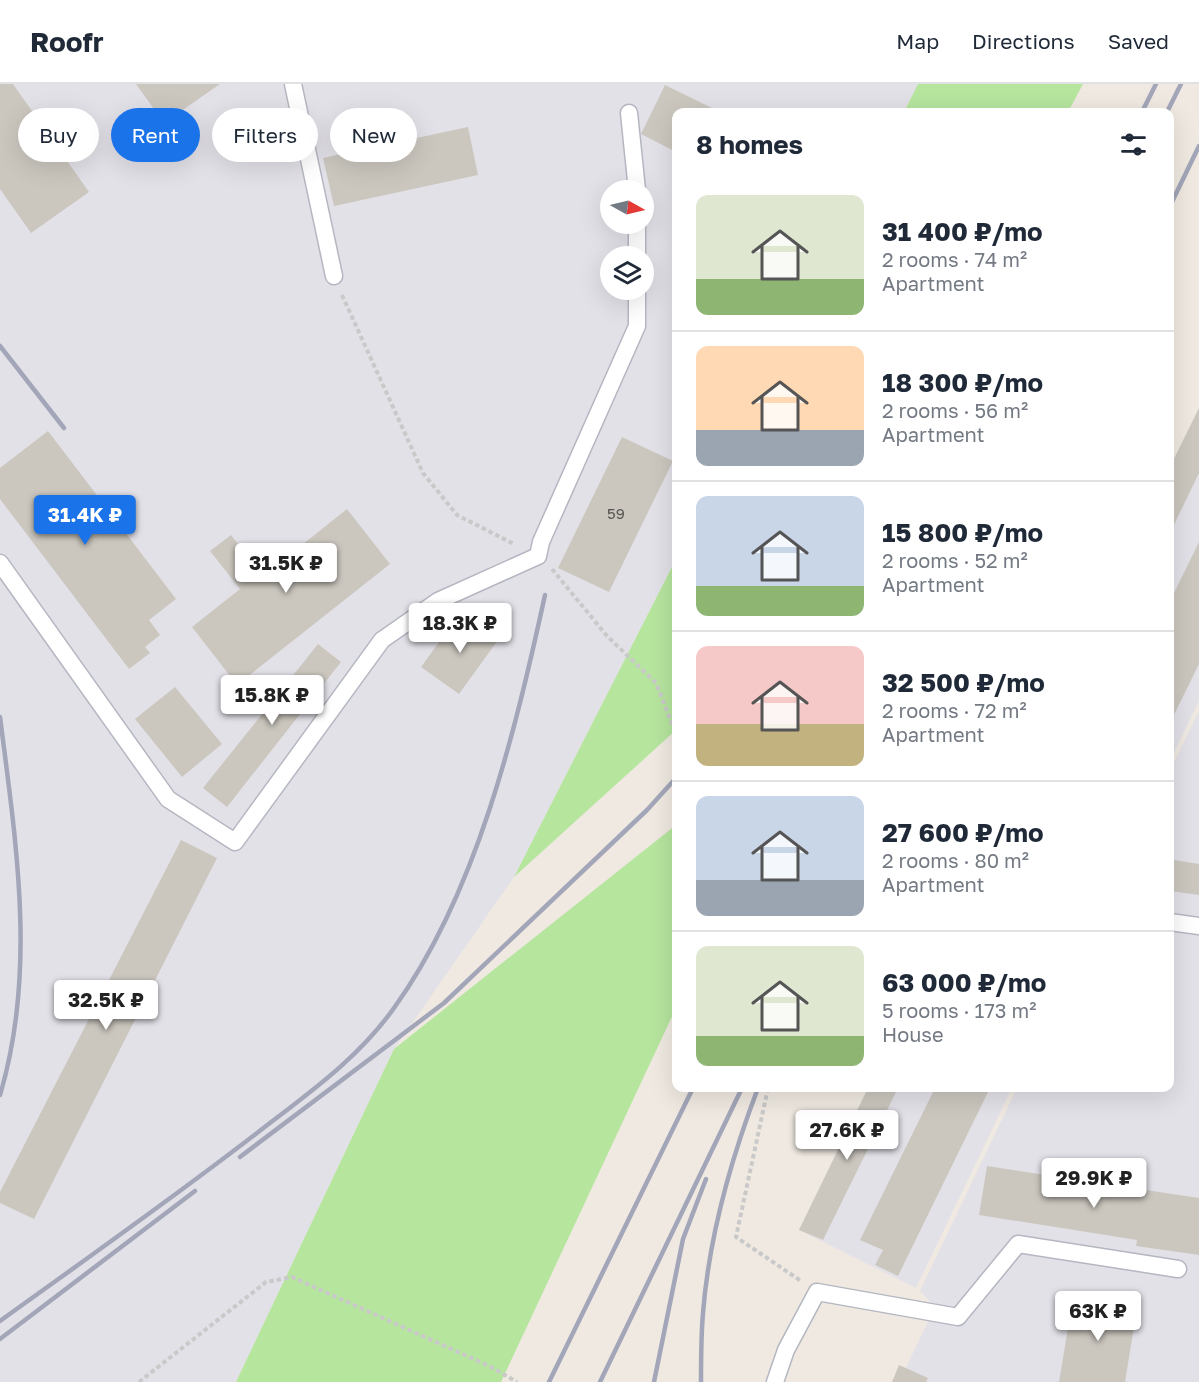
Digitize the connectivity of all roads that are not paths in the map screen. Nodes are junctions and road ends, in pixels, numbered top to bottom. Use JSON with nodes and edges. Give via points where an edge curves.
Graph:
{"nodes":[{"id":1,"x":293,"y":84,"type":"edge"},
{"id":2,"x":629,"y":113,"type":"dead end"},
{"id":3,"x":636,"y":180,"type":"edge"},
{"id":4,"x":334,"y":276,"type":"road end"},
{"id":5,"x":637,"y":300,"type":"edge"},
{"id":6,"x":0,"y":563,"type":"edge"},
{"id":7,"x":1174,"y":923,"type":"edge"},
{"id":8,"x":1199,"y":926,"type":"edge"},
{"id":9,"x":1178,"y":1269,"type":"dead end"},
{"id":10,"x":775,"y":1382,"type":"edge"}],
"edges":[{"from":1,"to":4,"type":"lane"},
{"from":2,"to":3,"type":"lane"},
{"from":5,"to":6,"type":"lane","via":[[637,326],[538,555],[438,601],[382,640],[235,842],[168,798]]},
{"from":7,"to":8,"type":"lane"},
{"from":9,"to":10,"type":"lane","via":[[1018,1244],[958,1317],[817,1292],[786,1350]]}]}
